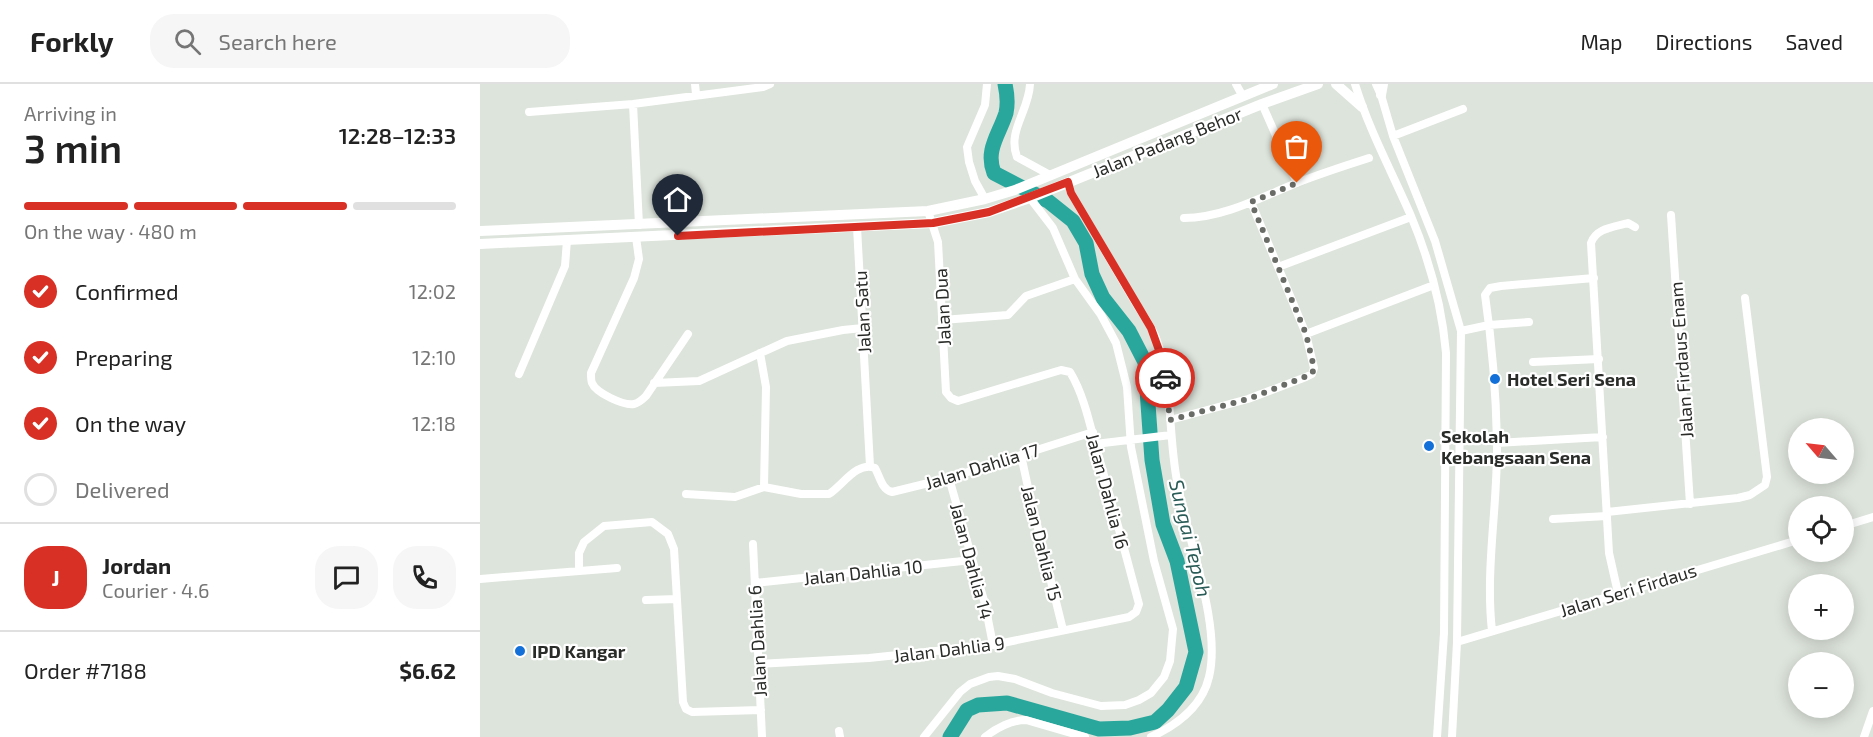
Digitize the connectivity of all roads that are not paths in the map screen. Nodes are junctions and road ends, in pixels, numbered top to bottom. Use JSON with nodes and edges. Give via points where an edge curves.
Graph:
{"nodes":[{"id":1,"x":695,"y":84,"type":"edge"},
{"id":2,"x":770,"y":84,"type":"edge"},
{"id":3,"x":987,"y":84,"type":"edge"},
{"id":4,"x":1030,"y":84,"type":"edge"},
{"id":5,"x":1236,"y":84,"type":"edge"},
{"id":6,"x":1273,"y":84,"type":"edge"},
{"id":7,"x":1318,"y":84,"type":"edge"},
{"id":8,"x":1336,"y":84,"type":"edge"},
{"id":9,"x":1355,"y":84,"type":"edge"},
{"id":10,"x":1376,"y":84,"type":"edge"},
{"id":11,"x":1382,"y":89,"type":"edge"},
{"id":12,"x":696,"y":94,"type":"junction"},
{"id":13,"x":1242,"y":95,"type":"junction"},
{"id":14,"x":633,"y":104,"type":"junction"},
{"id":15,"x":1262,"y":104,"type":"junction"},
{"id":16,"x":1362,"y":107,"type":"junction"},
{"id":17,"x":1463,"y":109,"type":"dead end"},
{"id":18,"x":529,"y":112,"type":"dead end"},
{"id":19,"x":1394,"y":136,"type":"junction"},
{"id":20,"x":1369,"y":158,"type":"dead end"},
{"id":21,"x":1047,"y":177,"type":"junction"},
{"id":22,"x":1064,"y":183,"type":"junction"},
{"id":23,"x":1297,"y":183,"type":"junction"},
{"id":24,"x":1030,"y":198,"type":"junction"},
{"id":25,"x":986,"y":200,"type":"junction"},
{"id":26,"x":1251,"y":202,"type":"junction"},
{"id":27,"x":928,"y":211,"type":"junction"},
{"id":28,"x":1671,"y":215,"type":"dead end"},
{"id":29,"x":1184,"y":218,"type":"dead end"},
{"id":30,"x":1411,"y":218,"type":"junction"},
{"id":31,"x":933,"y":223,"type":"junction"},
{"id":32,"x":639,"y":225,"type":"junction"},
{"id":33,"x":858,"y":227,"type":"junction"},
{"id":34,"x":1635,"y":227,"type":"dead end"},
{"id":35,"x":480,"y":231,"type":"edge"},
{"id":36,"x":636,"y":237,"type":"junction"},
{"id":37,"x":567,"y":240,"type":"junction"},
{"id":38,"x":480,"y":244,"type":"edge"},
{"id":39,"x":1278,"y":267,"type":"junction"},
{"id":40,"x":1594,"y":278,"type":"junction"},
{"id":41,"x":1075,"y":279,"type":"junction"},
{"id":42,"x":1434,"y":285,"type":"junction"},
{"id":43,"x":1745,"y":298,"type":"dead end"},
{"id":44,"x":942,"y":320,"type":"junction"},
{"id":45,"x":1529,"y":322,"type":"dead end"},
{"id":46,"x":1490,"y":326,"type":"junction"},
{"id":47,"x":864,"y":328,"type":"junction"},
{"id":48,"x":1461,"y":331,"type":"junction"},
{"id":49,"x":688,"y":334,"type":"dead end"},
{"id":50,"x":1306,"y":334,"type":"junction"},
{"id":51,"x":760,"y":353,"type":"junction"},
{"id":52,"x":1599,"y":359,"type":"junction"},
{"id":53,"x":1533,"y":363,"type":"dead end"},
{"id":54,"x":1070,"y":372,"type":"joint"},
{"id":55,"x":519,"y":374,"type":"dead end"},
{"id":56,"x":654,"y":382,"type":"junction"},
{"id":57,"x":1170,"y":420,"type":"junction"},
{"id":58,"x":1093,"y":432,"type":"junction"},
{"id":59,"x":1167,"y":435,"type":"junction"},
{"id":60,"x":1603,"y":437,"type":"junction"},
{"id":61,"x":1130,"y":439,"type":"junction"},
{"id":62,"x":1497,"y":443,"type":"junction"},
{"id":63,"x":1095,"y":444,"type":"junction"},
{"id":64,"x":1021,"y":455,"type":"junction"},
{"id":65,"x":870,"y":466,"type":"junction"},
{"id":66,"x":949,"y":478,"type":"junction"},
{"id":67,"x":764,"y":488,"type":"junction"},
{"id":68,"x":686,"y":494,"type":"dead end"},
{"id":69,"x":1689,"y":504,"type":"junction"},
{"id":70,"x":1607,"y":514,"type":"junction"},
{"id":71,"x":1873,"y":517,"type":"edge"},
{"id":72,"x":1553,"y":519,"type":"dead end"},
{"id":73,"x":1854,"y":523,"type":"edge"},
{"id":74,"x":1788,"y":543,"type":"edge"},
{"id":75,"x":753,"y":544,"type":"dead end"},
{"id":76,"x":972,"y":560,"type":"junction"},
{"id":77,"x":617,"y":568,"type":"dead end"},
{"id":78,"x":579,"y":570,"type":"junction"},
{"id":79,"x":480,"y":579,"type":"edge"},
{"id":80,"x":754,"y":583,"type":"junction"},
{"id":81,"x":1618,"y":593,"type":"junction"},
{"id":82,"x":677,"y":599,"type":"junction"},
{"id":83,"x":646,"y":600,"type":"dead end"},
{"id":84,"x":1136,"y":612,"type":"joint"},
{"id":85,"x":1063,"y":630,"type":"junction"},
{"id":86,"x":1492,"y":631,"type":"junction"},
{"id":87,"x":1457,"y":642,"type":"junction"},
{"id":88,"x":993,"y":645,"type":"junction"},
{"id":89,"x":759,"y":664,"type":"junction"},
{"id":90,"x":761,"y":710,"type":"junction"},
{"id":91,"x":1873,"y":711,"type":"edge"},
{"id":92,"x":1437,"y":727,"type":"junction"},
{"id":93,"x":762,"y":737,"type":"edge"},
{"id":94,"x":924,"y":737,"type":"edge"},
{"id":95,"x":985,"y":737,"type":"edge"},
{"id":96,"x":1085,"y":737,"type":"edge"},
{"id":97,"x":1151,"y":737,"type":"edge"},
{"id":98,"x":1432,"y":737,"type":"edge"},
{"id":99,"x":1437,"y":737,"type":"edge"},
{"id":100,"x":1452,"y":737,"type":"edge"},
{"id":101,"x":1864,"y":737,"type":"edge"}],
"edges":[{"from":1,"to":12,"type":"street"},
{"from":2,"to":12,"type":"street"},
{"from":3,"to":25,"type":"street","via":[[985,105],[967,147],[975,181]]},
{"from":4,"to":21,"type":"street","via":[[1013,148],[1017,157]]},
{"from":5,"to":13,"type":"street"},
{"from":6,"to":13,"type":"main road","name":"Jalan Padang Behor"},
{"from":7,"to":15,"type":"main road","name":"Jalan Padang Behor"},
{"from":8,"to":16,"type":"main road"},
{"from":9,"to":16,"type":"street"},
{"from":10,"to":11,"type":"street"},
{"from":11,"to":19,"type":"street"},
{"from":12,"to":14,"type":"street"},
{"from":13,"to":21,"type":"main road","name":"Jalan Padang Behor"},
{"from":14,"to":18,"type":"street"},
{"from":14,"to":32,"type":"street"},
{"from":15,"to":22,"type":"main road","name":"Jalan Padang Behor"},
{"from":15,"to":23,"type":"street"},
{"from":16,"to":30,"type":"street"},
{"from":17,"to":19,"type":"street"},
{"from":19,"to":48,"type":"street","via":[[1435,241]]},
{"from":20,"to":23,"type":"street"},
{"from":21,"to":25,"type":"main road","name":"Jalan Padang Behor"},
{"from":22,"to":24,"type":"main road","name":"Jalan Padang Behor"},
{"from":22,"to":57,"type":"street","via":[[1156,338]]},
{"from":23,"to":26,"type":"street"},
{"from":24,"to":31,"type":"main road","name":"Jalan Padang Behor","via":[[989,212]]},
{"from":24,"to":41,"type":"street","via":[[1053,228]]},
{"from":25,"to":27,"type":"main road","name":"Jalan Padang Behor"},
{"from":26,"to":29,"type":"street","via":[[1200,218]]},
{"from":26,"to":39,"type":"street"},
{"from":27,"to":31,"type":"street","name":"Jalan Dua"},
{"from":27,"to":32,"type":"main road","name":"Jalan Padang Behor"},
{"from":28,"to":69,"type":"street","name":"Jalan Firdaus Enam"},
{"from":30,"to":39,"type":"street"},
{"from":30,"to":42,"type":"street"},
{"from":31,"to":33,"type":"main road","name":"Jalan Padang Behor"},
{"from":31,"to":44,"type":"street","name":"Jalan Dua","via":[[938,242]]},
{"from":32,"to":35,"type":"main road","name":"Jalan Padang Behor"},
{"from":33,"to":36,"type":"main road","name":"Jalan Padang Behor"},
{"from":33,"to":47,"type":"street","name":"Jalan Satu"},
{"from":34,"to":40,"type":"street","via":[[1628,223],[1594,236]]},
{"from":36,"to":37,"type":"main road","name":"Jalan Padang Behor"},
{"from":36,"to":56,"type":"street","via":[[639,259],[634,278],[591,373],[591,382],[598,392],[631,405],[646,396]]},
{"from":37,"to":38,"type":"main road","name":"Jalan Padang Behor"},
{"from":37,"to":55,"type":"street","via":[[565,266]]},
{"from":39,"to":50,"type":"street"},
{"from":40,"to":46,"type":"street","via":[[1490,288],[1485,295]]},
{"from":40,"to":52,"type":"street"},
{"from":41,"to":44,"type":"street","via":[[1026,296],[1008,315]]},
{"from":41,"to":61,"type":"street","via":[[1116,343],[1127,387]]},
{"from":42,"to":50,"type":"street"},
{"from":42,"to":92,"type":"street","via":[[1446,353],[1444,633]]},
{"from":43,"to":69,"type":"street","via":[[1765,485],[1744,496]]},
{"from":44,"to":54,"type":"street","name":"Jalan Dua","via":[[946,392],[958,401],[1061,370]]},
{"from":45,"to":46,"type":"street"},
{"from":46,"to":48,"type":"street"},
{"from":46,"to":62,"type":"street"},
{"from":47,"to":51,"type":"street","via":[[787,340]]},
{"from":47,"to":65,"type":"street","name":"Jalan Satu"},
{"from":48,"to":87,"type":"street"},
{"from":49,"to":56,"type":"street"},
{"from":50,"to":57,"type":"street","via":[[1312,374],[1248,399]]},
{"from":51,"to":56,"type":"street","via":[[699,381]]},
{"from":51,"to":67,"type":"street","via":[[766,387]]},
{"from":52,"to":53,"type":"street"},
{"from":52,"to":60,"type":"street"},
{"from":54,"to":58,"type":"street","name":"Jalan Dahlia 16"},
{"from":57,"to":59,"type":"street"},
{"from":58,"to":63,"type":"street","name":"Jalan Dahlia 16"},
{"from":58,"to":64,"type":"street","name":"Jalan Dahlia 17"},
{"from":59,"to":61,"type":"street"},
{"from":59,"to":97,"type":"street","via":[[1210,628],[1210,667],[1203,694],[1195,705],[1179,722]]},
{"from":60,"to":62,"type":"street"},
{"from":60,"to":70,"type":"street"},
{"from":61,"to":63,"type":"street"},
{"from":61,"to":94,"type":"street","via":[[1154,561],[1173,629],[1172,651],[1164,677],[1139,700],[1101,706],[1015,679],[989,677],[960,692]]},
{"from":62,"to":86,"type":"street","via":[[1489,589]]},
{"from":63,"to":84,"type":"street","name":"Jalan Dahlia 16","via":[[1138,603]]},
{"from":64,"to":66,"type":"street","name":"Jalan Dahlia 17"},
{"from":64,"to":85,"type":"street","name":"Jalan Dahlia 15"},
{"from":65,"to":66,"type":"street","name":"Jalan Dahlia 17","via":[[875,468],[887,491],[892,492]]},
{"from":65,"to":67,"type":"street","via":[[859,469],[829,494]]},
{"from":66,"to":76,"type":"street","name":"Jalan Dahlia 14"},
{"from":67,"to":68,"type":"street","via":[[735,497]]},
{"from":69,"to":70,"type":"street"},
{"from":70,"to":72,"type":"street"},
{"from":70,"to":81,"type":"street","via":[[1609,553]]},
{"from":71,"to":73,"type":"street"},
{"from":74,"to":81,"type":"street","name":"Jalan Seri Firdaus"},
{"from":75,"to":80,"type":"street","name":"Jalan Dahlia 6"},
{"from":76,"to":80,"type":"street","name":"Jalan Dahlia 10"},
{"from":76,"to":88,"type":"street","name":"Jalan Dahlia 14"},
{"from":77,"to":78,"type":"street"},
{"from":78,"to":79,"type":"street"},
{"from":78,"to":82,"type":"street","via":[[579,553],[596,530],[652,522],[673,542]]},
{"from":80,"to":89,"type":"street","name":"Jalan Dahlia 6"},
{"from":81,"to":86,"type":"street","name":"Jalan Seri Firdaus"},
{"from":82,"to":83,"type":"street"},
{"from":82,"to":90,"type":"street","via":[[686,708],[692,712]]},
{"from":84,"to":85,"type":"street","name":"Jalan Dahlia 9","via":[[1129,618]]},
{"from":85,"to":88,"type":"street","name":"Jalan Dahlia 9"},
{"from":86,"to":87,"type":"street","name":"Jalan Seri Firdaus"},
{"from":87,"to":100,"type":"street"},
{"from":88,"to":89,"type":"street","name":"Jalan Dahlia 9"},
{"from":89,"to":90,"type":"street","name":"Jalan Dahlia 6"},
{"from":90,"to":93,"type":"street","name":"Jalan Dahlia 6"},
{"from":91,"to":101,"type":"street"},
{"from":92,"to":98,"type":"street"},
{"from":92,"to":99,"type":"street"},
{"from":95,"to":96,"type":"street","via":[[1018,720]]}]}
